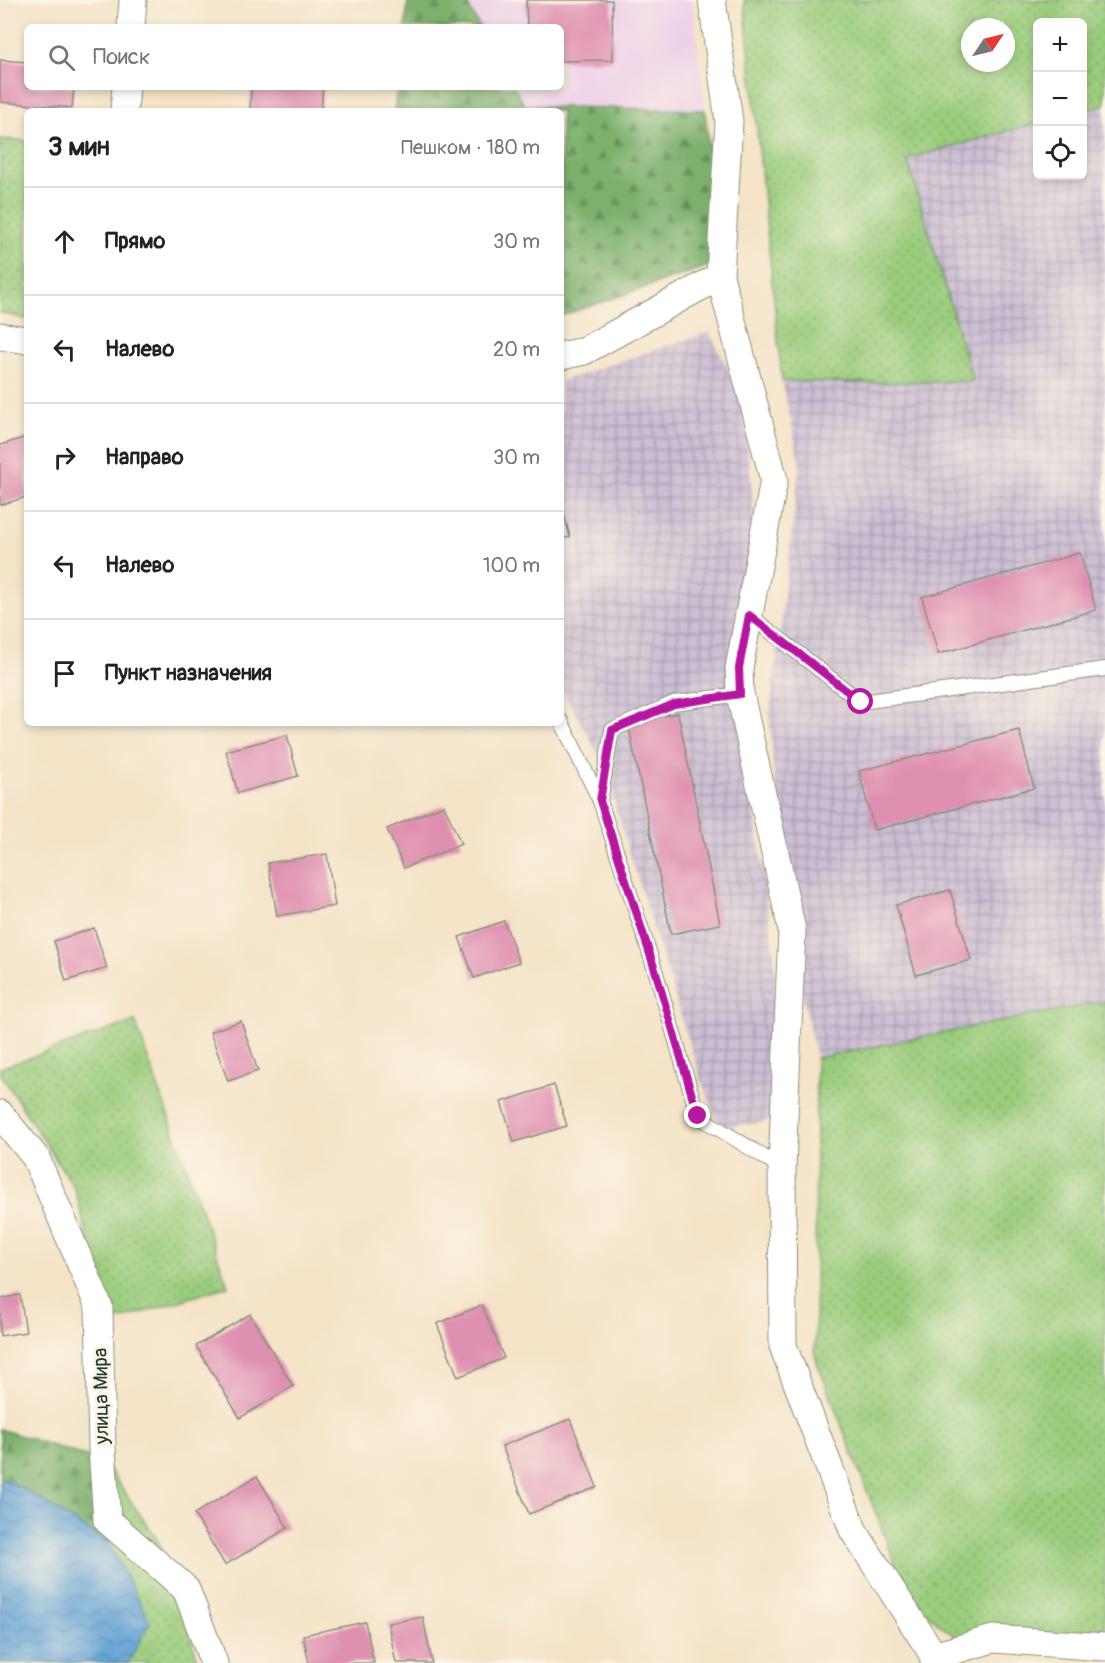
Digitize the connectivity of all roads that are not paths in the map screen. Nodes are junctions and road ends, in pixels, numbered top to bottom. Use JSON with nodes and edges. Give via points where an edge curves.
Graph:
{"nodes":[{"id":1,"x":133,"y":0,"type":"edge"},
{"id":2,"x":712,"y":0,"type":"edge"},
{"id":3,"x":131,"y":24,"type":"edge"},
{"id":4,"x":126,"y":90,"type":"edge"},
{"id":5,"x":124,"y":108,"type":"edge"},
{"id":6,"x":720,"y":276,"type":"junction"},
{"id":7,"x":0,"y":336,"type":"edge"},
{"id":8,"x":24,"y":340,"type":"edge"},
{"id":9,"x":564,"y":355,"type":"edge"},
{"id":10,"x":749,"y":615,"type":"junction"},
{"id":11,"x":1105,"y":669,"type":"edge"},
{"id":12,"x":740,"y":694,"type":"junction"},
{"id":13,"x":563,"y":726,"type":"edge"},
{"id":14,"x":600,"y":801,"type":"junction"},
{"id":15,"x":0,"y":1114,"type":"edge"},
{"id":16,"x":782,"y":1168,"type":"junction"},
{"id":17,"x":1105,"y":1647,"type":"edge"},
{"id":18,"x":934,"y":1659,"type":"edge"},
{"id":19,"x":214,"y":1663,"type":"edge"}],
"edges":[{"from":1,"to":3,"type":"street"},
{"from":2,"to":6,"type":"street","via":[[729,121]]},
{"from":4,"to":5,"type":"street"},
{"from":6,"to":9,"type":"street","via":[[584,351]]},
{"from":6,"to":10,"type":"street","via":[[774,480]]},
{"from":7,"to":8,"type":"street"},
{"from":10,"to":11,"type":"lane","via":[[861,702]]},
{"from":10,"to":12,"type":"street","via":[[739,668]]},
{"from":12,"to":14,"type":"lane","via":[[674,704],[612,730]]},
{"from":12,"to":16,"type":"street","via":[[792,930]]},
{"from":13,"to":14,"type":"lane"},
{"from":14,"to":16,"type":"lane","via":[[698,1116]]},
{"from":15,"to":19,"type":"street","name":"улица Мира","via":[[36,1158],[99,1307],[107,1520],[186,1589]]},
{"from":16,"to":18,"type":"street","via":[[783,1346],[853,1530]]},
{"from":17,"to":18,"type":"street","via":[[993,1639]]}]}
